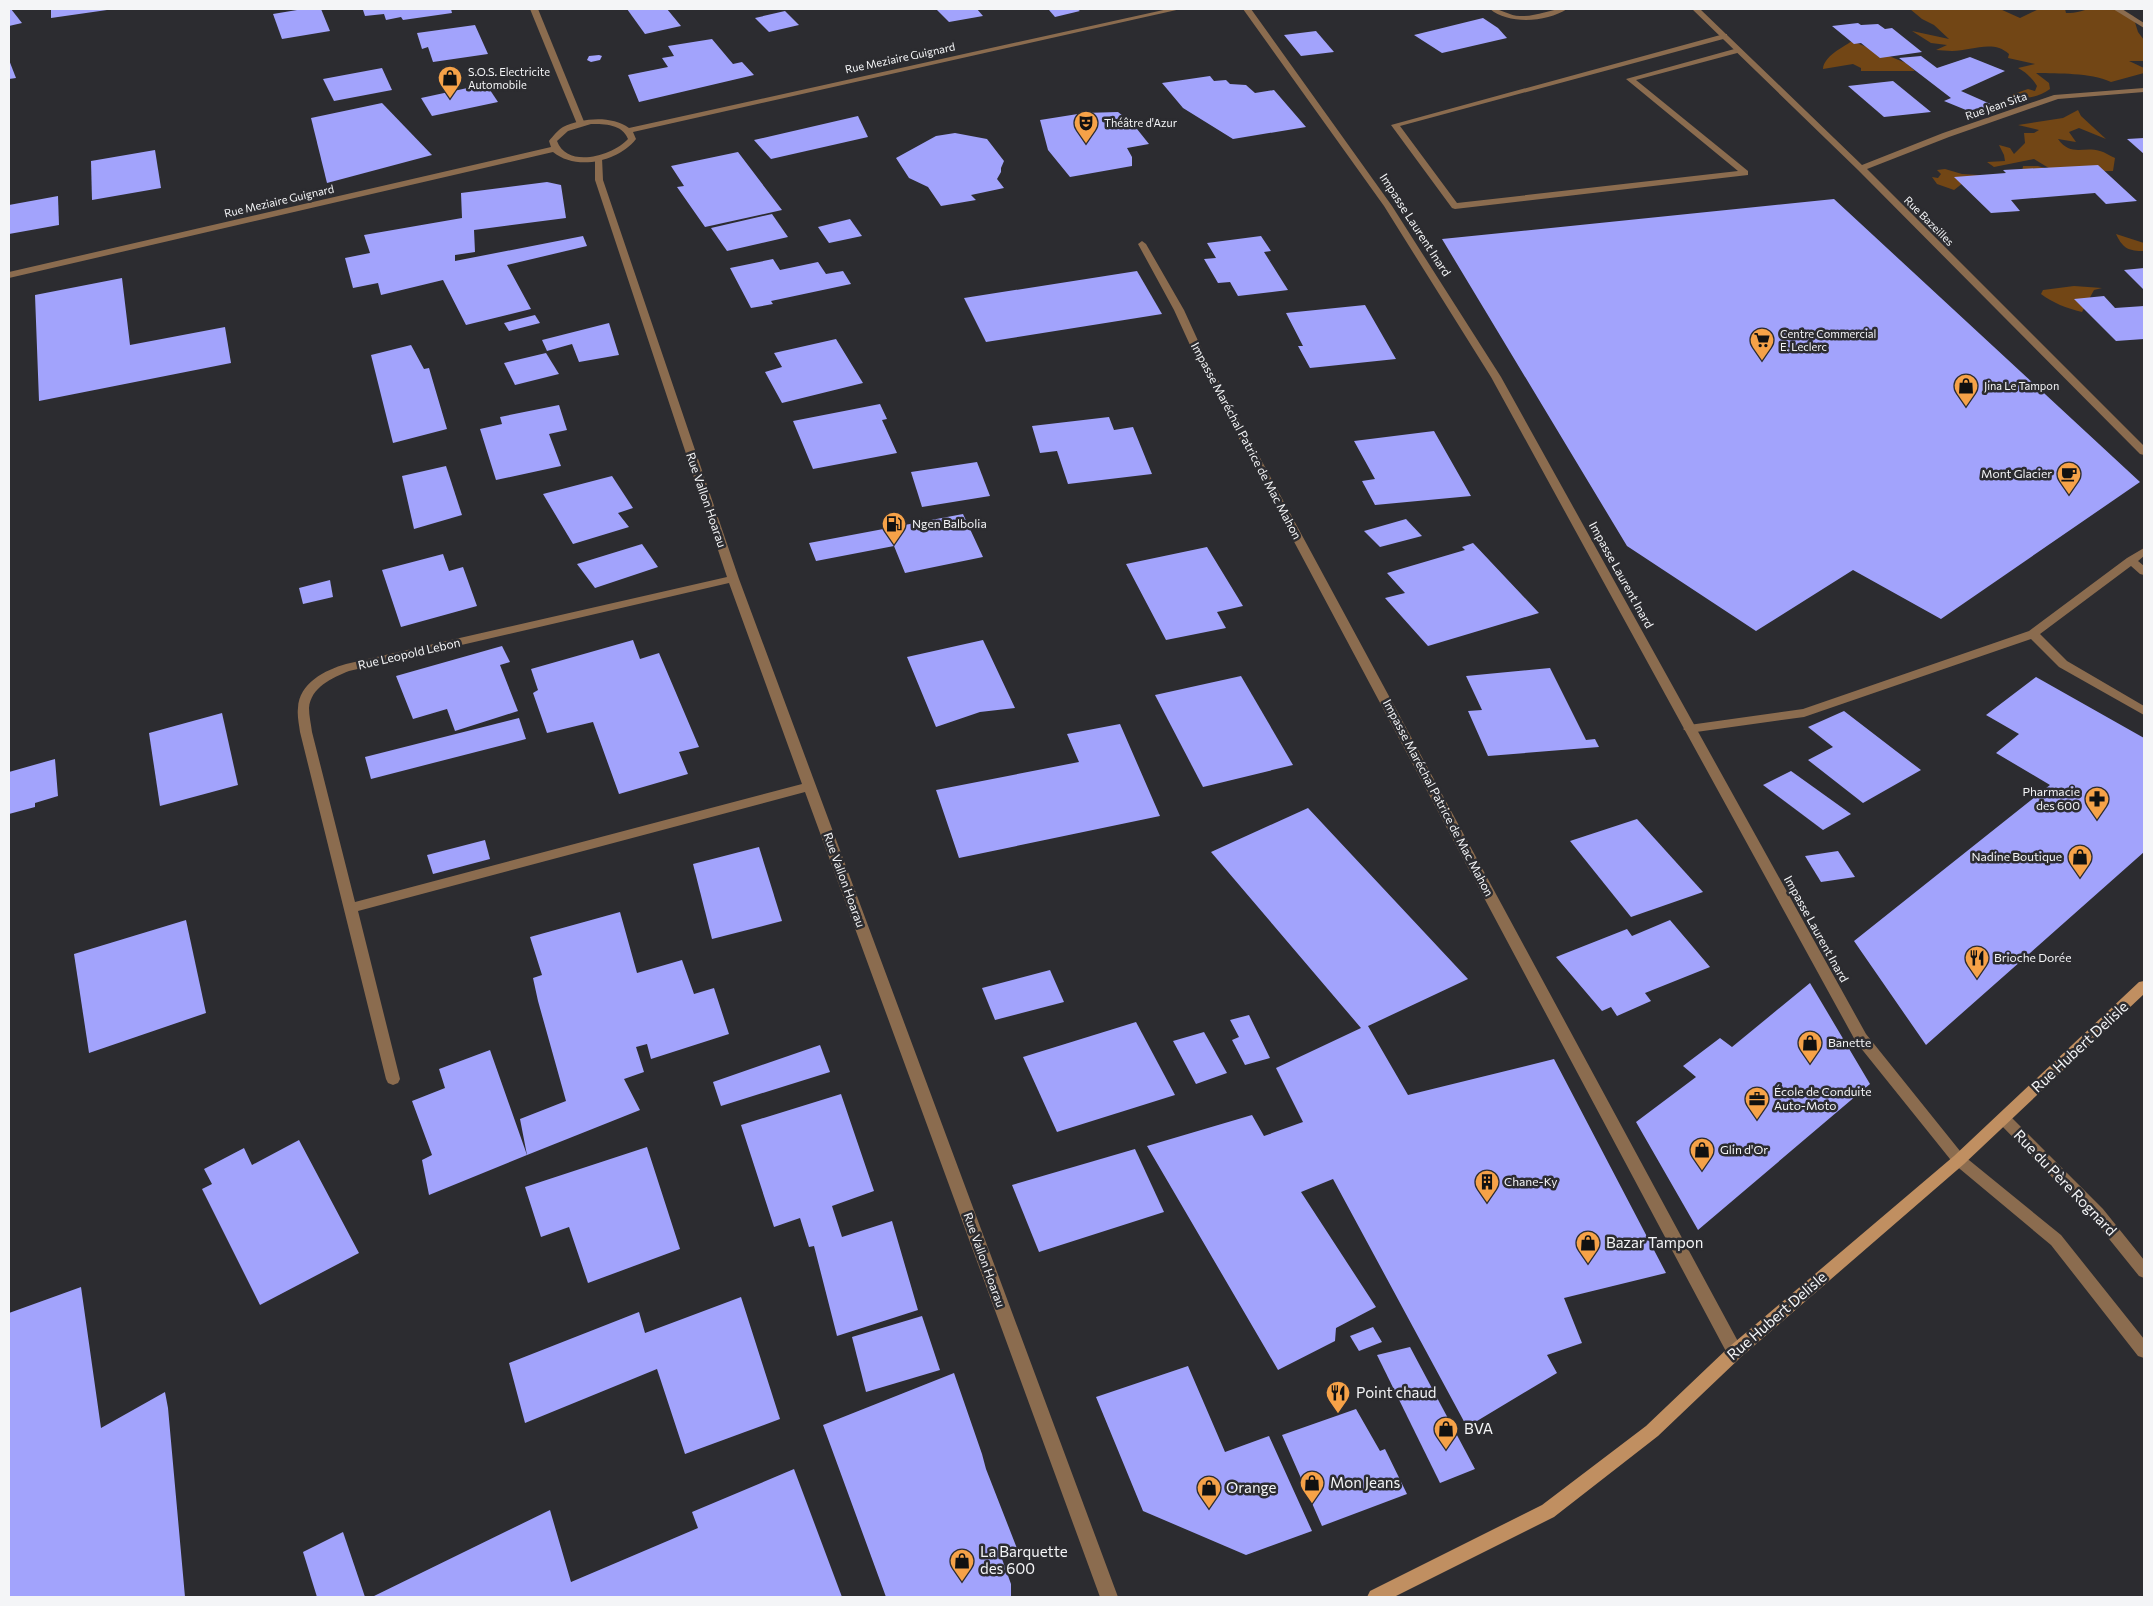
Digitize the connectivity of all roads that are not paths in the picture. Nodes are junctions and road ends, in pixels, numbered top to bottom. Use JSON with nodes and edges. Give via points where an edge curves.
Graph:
{"nodes":[{"id":1,"x":534,"y":9,"type":"edge"},
{"id":2,"x":1177,"y":9,"type":"edge"},
{"id":3,"x":1247,"y":9,"type":"edge"},
{"id":4,"x":1494,"y":9,"type":"edge"},
{"id":5,"x":1562,"y":9,"type":"edge"},
{"id":6,"x":1696,"y":9,"type":"edge"},
{"id":7,"x":2117,"y":9,"type":"edge"},
{"id":8,"x":2144,"y":26,"type":"edge"},
{"id":9,"x":1724,"y":36,"type":"junction"},
{"id":10,"x":1738,"y":50,"type":"junction"},
{"id":11,"x":2144,"y":90,"type":"edge"},
{"id":12,"x":581,"y":124,"type":"junction"},
{"id":13,"x":629,"y":130,"type":"junction"},
{"id":14,"x":554,"y":149,"type":"junction"},
{"id":15,"x":598,"y":158,"type":"junction"},
{"id":16,"x":1861,"y":168,"type":"junction"},
{"id":17,"x":1142,"y":244,"type":"dead end"},
{"id":18,"x":9,"y":275,"type":"edge"},
{"id":19,"x":2144,"y":452,"type":"edge"},
{"id":20,"x":2144,"y":551,"type":"edge"},
{"id":21,"x":2131,"y":560,"type":"junction"},
{"id":22,"x":2144,"y":572,"type":"edge"},
{"id":23,"x":733,"y":579,"type":"junction"},
{"id":24,"x":2034,"y":634,"type":"junction"},
{"id":25,"x":2144,"y":711,"type":"edge"},
{"id":26,"x":1690,"y":728,"type":"junction"},
{"id":27,"x":810,"y":786,"type":"junction"},
{"id":28,"x":351,"y":908,"type":"junction"},
{"id":29,"x":2144,"y":986,"type":"edge"},
{"id":30,"x":393,"y":1079,"type":"dead end"},
{"id":31,"x":2004,"y":1119,"type":"junction"},
{"id":32,"x":1959,"y":1160,"type":"junction"},
{"id":33,"x":2144,"y":1271,"type":"edge"},
{"id":34,"x":2144,"y":1351,"type":"edge"},
{"id":35,"x":1735,"y":1352,"type":"junction"},
{"id":36,"x":1109,"y":1597,"type":"edge"},
{"id":37,"x":1376,"y":1597,"type":"edge"}],
"edges":[{"from":1,"to":12,"type":"street"},
{"from":2,"to":13,"type":"street","name":"Rue Meziaire Guignard"},
{"from":3,"to":26,"type":"street","name":"Impasse Laurent Inard","via":[[1388,206],[1496,376]]},
{"from":4,"to":5,"type":"street","via":[[1520,20]]},
{"from":6,"to":9,"type":"street","name":"Rue Bazeilles"},
{"from":7,"to":8,"type":"street"},
{"from":9,"to":10,"type":"street","name":"Rue Bazeilles"},
{"from":9,"to":10,"type":"street","via":[[1395,125],[1455,206],[1745,173],[1630,79]]},
{"from":10,"to":16,"type":"street","name":"Rue Bazeilles"},
{"from":11,"to":16,"type":"street","name":"Rue Jean Sita","via":[[2057,97]]},
{"from":12,"to":13,"type":"street","via":[[604,122]]},
{"from":12,"to":14,"type":"street","via":[[557,135],[552,141]]},
{"from":13,"to":15,"type":"street","via":[[630,144]]},
{"from":14,"to":15,"type":"street","via":[[576,159]]},
{"from":14,"to":18,"type":"street","name":"Rue Meziaire Guignard"},
{"from":15,"to":23,"type":"street","name":"Rue Vallon Hoarau","via":[[599,180]]},
{"from":16,"to":19,"type":"street","name":"Rue Bazeilles"},
{"from":17,"to":35,"type":"street","name":"Impasse Maréchal Patrice de Mac Mahon"},
{"from":20,"to":21,"type":"street"},
{"from":21,"to":22,"type":"street"},
{"from":21,"to":24,"type":"street"},
{"from":23,"to":27,"type":"street","name":"Rue Vallon Hoarau"},
{"from":23,"to":28,"type":"street","name":"Rue Leopold Lebon","via":[[346,668],[315,684],[304,704],[306,732]]},
{"from":24,"to":25,"type":"street","via":[[2063,664]]},
{"from":24,"to":26,"type":"street","via":[[1804,713]]},
{"from":26,"to":32,"type":"street","name":"Impasse Laurent Inard","via":[[1861,1038]]},
{"from":27,"to":28,"type":"street"},
{"from":27,"to":36,"type":"street","name":"Rue Vallon Hoarau"},
{"from":28,"to":30,"type":"street","name":"Rue Leopold Lebon"},
{"from":29,"to":31,"type":"main road","name":"Rue Hubert Delisle"},
{"from":31,"to":32,"type":"main road","name":"Rue Hubert Delisle"},
{"from":31,"to":33,"type":"street","name":"Rue du Père Rognard","via":[[2098,1214]]},
{"from":32,"to":34,"type":"street","via":[[2056,1240]]},
{"from":32,"to":35,"type":"main road","name":"Rue Hubert Delisle"},
{"from":35,"to":37,"type":"main road","name":"Rue Hubert Delisle","via":[[1652,1431],[1548,1510]]}]}
